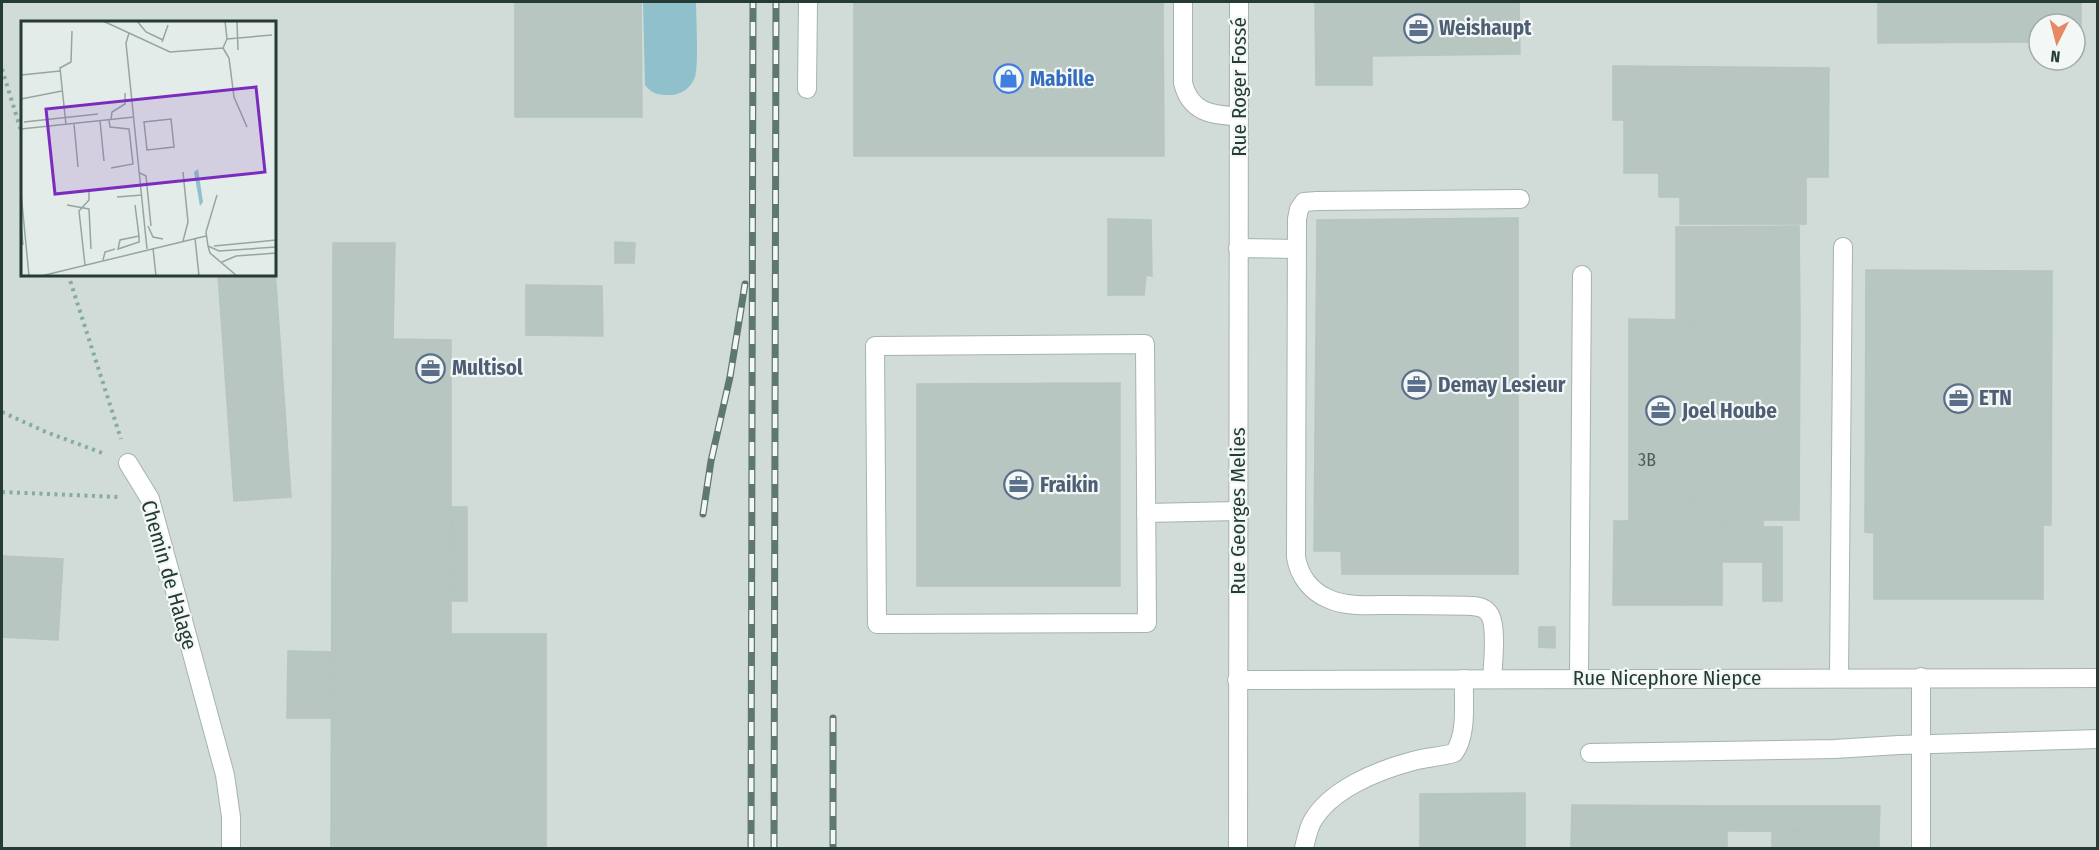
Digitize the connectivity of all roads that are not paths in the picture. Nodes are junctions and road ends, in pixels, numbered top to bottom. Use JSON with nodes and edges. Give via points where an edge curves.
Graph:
{"nodes":[{"id":1,"x":808,"y":2,"type":"edge"},
{"id":2,"x":1183,"y":2,"type":"edge"},
{"id":3,"x":1239,"y":2,"type":"edge"},
{"id":4,"x":807,"y":89,"type":"dead end"},
{"id":5,"x":1239,"y":116,"type":"junction"},
{"id":6,"x":1238,"y":173,"type":"joint"},
{"id":7,"x":1520,"y":199,"type":"dead end"},
{"id":8,"x":1238,"y":248,"type":"junction"},
{"id":9,"x":1842,"y":248,"type":"dead end"},
{"id":10,"x":1296,"y":249,"type":"junction"},
{"id":11,"x":1582,"y":275,"type":"dead end"},
{"id":12,"x":128,"y":462,"type":"road end"},
{"id":13,"x":1238,"y":511,"type":"junction"},
{"id":14,"x":1146,"y":513,"type":"junction"},
{"id":15,"x":1921,"y":677,"type":"junction"},
{"id":16,"x":1464,"y":678,"type":"junction"},
{"id":17,"x":1579,"y":678,"type":"junction"},
{"id":18,"x":1839,"y":678,"type":"junction"},
{"id":19,"x":2097,"y":678,"type":"edge"},
{"id":20,"x":1492,"y":679,"type":"junction"},
{"id":21,"x":1237,"y":680,"type":"junction"},
{"id":22,"x":2097,"y":740,"type":"edge"},
{"id":23,"x":1921,"y":744,"type":"junction"},
{"id":24,"x":1590,"y":753,"type":"dead end"},
{"id":25,"x":231,"y":849,"type":"edge"},
{"id":26,"x":1238,"y":849,"type":"edge"},
{"id":27,"x":1304,"y":849,"type":"edge"},
{"id":28,"x":1921,"y":849,"type":"edge"}],
"edges":[{"from":1,"to":4,"type":"street"},
{"from":2,"to":5,"type":"street","via":[[1186,95],[1209,113]]},
{"from":3,"to":5,"type":"street","name":"Rue Roger Fossé"},
{"from":5,"to":6,"type":"street","name":"Rue Roger Fossé"},
{"from":6,"to":8,"type":"street","name":"Rue Georges Melies"},
{"from":7,"to":10,"type":"street","via":[[1304,202],[1297,219]]},
{"from":8,"to":10,"type":"street"},
{"from":8,"to":13,"type":"street","name":"Rue Georges Melies"},
{"from":9,"to":18,"type":"street"},
{"from":10,"to":20,"type":"street","via":[[1298,567],[1308,585],[1329,600],[1342,603],[1484,608],[1493,628]]},
{"from":11,"to":17,"type":"street"},
{"from":12,"to":25,"type":"street","name":"Chemin de Halage","via":[[150,499],[225,775]]},
{"from":13,"to":14,"type":"street"},
{"from":13,"to":21,"type":"street","name":"Rue Georges Melies"},
{"from":14,"to":14,"type":"street","via":[[1146,623],[877,624],[875,346],[1145,344]]},
{"from":15,"to":18,"type":"street","name":"Rue Nicephore Niepce"},
{"from":15,"to":19,"type":"street","name":"Rue Nicephore Niepce"},
{"from":15,"to":23,"type":"street"},
{"from":16,"to":20,"type":"street","name":"Rue Nicephore Niepce"},
{"from":16,"to":21,"type":"street","name":"Rue Nicephore Niepce"},
{"from":16,"to":27,"type":"street","via":[[1462,736],[1454,753],[1380,770],[1353,785],[1324,806],[1311,823]]},
{"from":17,"to":18,"type":"street","name":"Rue Nicephore Niepce"},
{"from":17,"to":20,"type":"street","name":"Rue Nicephore Niepce"},
{"from":21,"to":26,"type":"street","name":"Rue Georges Melies"},
{"from":22,"to":23,"type":"street"},
{"from":23,"to":24,"type":"street"},
{"from":23,"to":28,"type":"street"}]}
